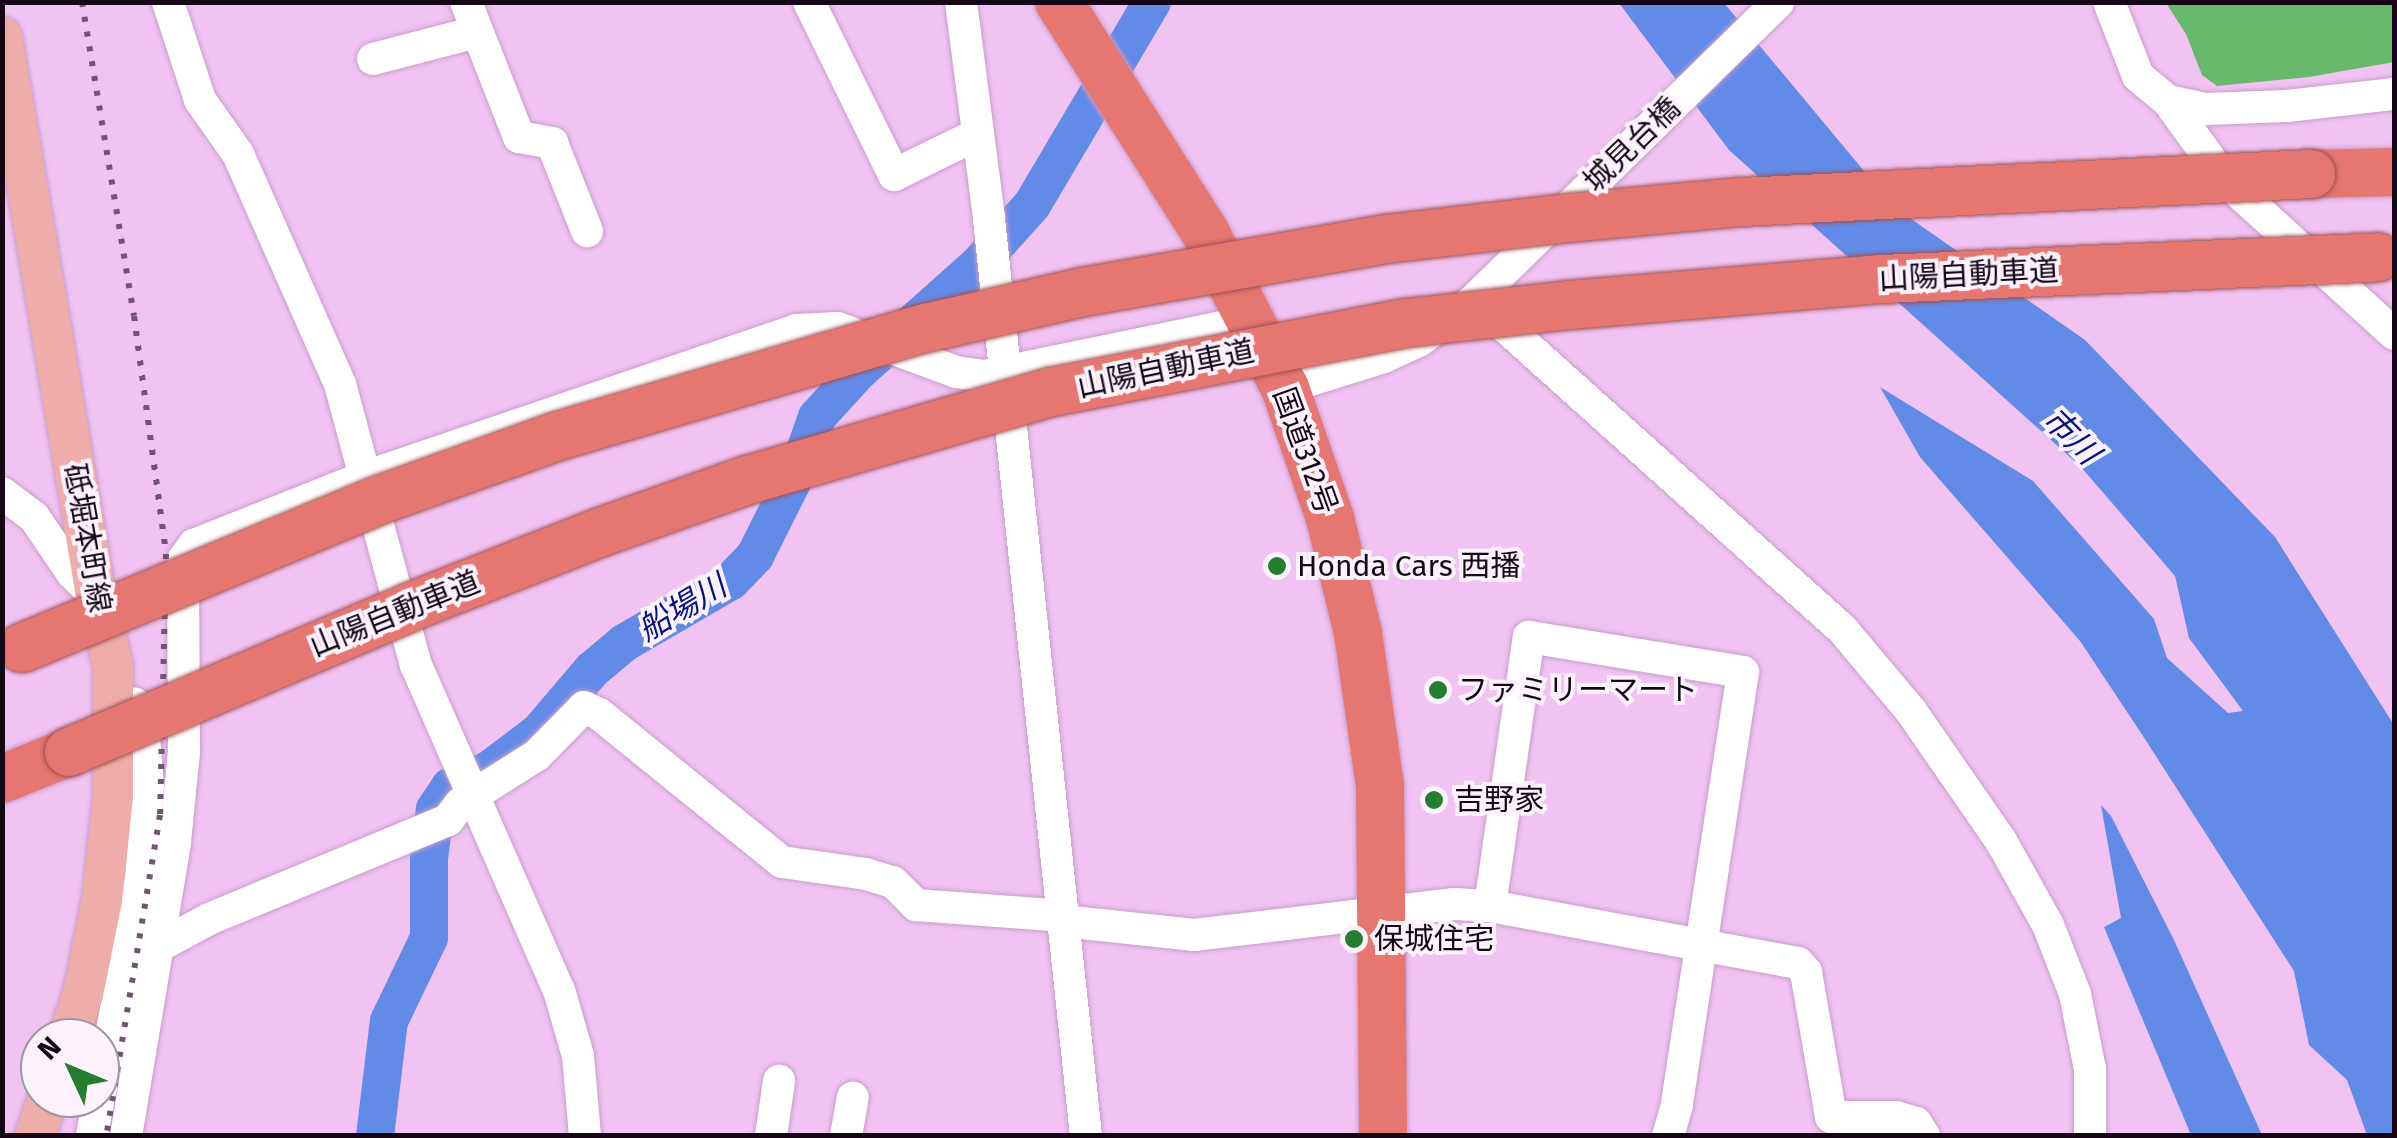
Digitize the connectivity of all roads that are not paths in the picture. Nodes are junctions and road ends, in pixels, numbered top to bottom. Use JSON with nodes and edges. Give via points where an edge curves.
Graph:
{"nodes":[{"id":1,"x":168,"y":2,"type":"edge"},
{"id":2,"x":809,"y":2,"type":"edge"},
{"id":3,"x":961,"y":2,"type":"edge"},
{"id":4,"x":1060,"y":2,"type":"edge"},
{"id":5,"x":1778,"y":2,"type":"edge"},
{"id":6,"x":2109,"y":2,"type":"edge"},
{"id":7,"x":472,"y":17,"type":"edge"},
{"id":8,"x":2,"y":37,"type":"edge"},
{"id":9,"x":374,"y":59,"type":"dead end"},
{"id":10,"x":2394,"y":94,"type":"edge"},
{"id":11,"x":2168,"y":101,"type":"junction"},
{"id":12,"x":978,"y":134,"type":"junction"},
{"id":13,"x":2394,"y":172,"type":"edge"},
{"id":14,"x":587,"y":231,"type":"dead end"},
{"id":15,"x":2386,"y":257,"type":"edge"},
{"id":16,"x":1480,"y":294,"type":"junction"},
{"id":17,"x":1250,"y":322,"type":"junction"},
{"id":18,"x":2394,"y":334,"type":"edge"},
{"id":19,"x":1003,"y":374,"type":"junction"},
{"id":20,"x":1285,"y":388,"type":"junction"},
{"id":21,"x":362,"y":478,"type":"junction"},
{"id":22,"x":2,"y":493,"type":"edge"},
{"id":23,"x":96,"y":596,"type":"junction"},
{"id":24,"x":22,"y":648,"type":"dead end"},
{"id":25,"x":112,"y":666,"type":"junction"},
{"id":26,"x":2,"y":779,"type":"edge"},
{"id":27,"x":476,"y":796,"type":"junction"},
{"id":28,"x":1490,"y":906,"type":"junction"},
{"id":29,"x":1384,"y":914,"type":"junction"},
{"id":30,"x":1063,"y":921,"type":"junction"},
{"id":31,"x":161,"y":944,"type":"junction"},
{"id":32,"x":1702,"y":946,"type":"junction"},
{"id":33,"x":75,"y":1018,"type":"edge"},
{"id":34,"x":115,"y":1018,"type":"edge"},
{"id":35,"x":779,"y":1080,"type":"dead end"},
{"id":36,"x":852,"y":1098,"type":"dead end"},
{"id":37,"x":126,"y":1136,"type":"edge"},
{"id":38,"x":584,"y":1136,"type":"edge"},
{"id":39,"x":772,"y":1136,"type":"edge"},
{"id":40,"x":846,"y":1136,"type":"edge"},
{"id":41,"x":1086,"y":1136,"type":"edge"},
{"id":42,"x":1383,"y":1136,"type":"edge"},
{"id":43,"x":1668,"y":1136,"type":"edge"},
{"id":44,"x":1924,"y":1136,"type":"edge"},
{"id":45,"x":2090,"y":1136,"type":"edge"}],
"edges":[{"from":1,"to":21,"type":"street","via":[[200,100],[238,154],[340,384]]},
{"from":2,"to":12,"type":"street","via":[[894,175]]},
{"from":3,"to":12,"type":"street"},
{"from":4,"to":17,"type":"highway","name":"国道312号","via":[[1205,232]]},
{"from":5,"to":16,"type":"street","name":"城見台橋"},
{"from":6,"to":11,"type":"street","via":[[2138,76]]},
{"from":7,"to":9,"type":"street"},
{"from":7,"to":14,"type":"street","via":[[519,137],[552,143]]},
{"from":8,"to":23,"type":"main road","name":"砥堀本町線"},
{"from":10,"to":11,"type":"street","via":[[2206,109]]},
{"from":11,"to":18,"type":"street","via":[[2226,181]]},
{"from":12,"to":19,"type":"street"},
{"from":13,"to":24,"type":"highway","bridge":true,"via":[[1760,201],[1568,218],[1386,239],[1083,292],[926,328],[558,436],[347,514]]},
{"from":15,"to":26,"type":"highway","name":"山陽自動車道","bridge":true,"via":[[1882,279],[1570,305],[1407,324],[1051,392],[748,480],[601,532]]},
{"from":16,"to":20,"type":"street","name":"城見台橋","via":[[1420,340]]},
{"from":16,"to":45,"type":"street","via":[[1843,630],[1911,711],[2001,841],[2048,926],[2075,994],[2090,1069]]},
{"from":17,"to":19,"type":"street"},
{"from":17,"to":20,"type":"highway","name":"国道312号"},
{"from":19,"to":21,"type":"street","bridge":true,"via":[[956,372],[838,328],[807,328]]},
{"from":19,"to":30,"type":"street"},
{"from":20,"to":29,"type":"highway","name":"国道312号","via":[[1330,518],[1358,633],[1380,784]]},
{"from":21,"to":27,"type":"street","via":[[416,665]]},
{"from":21,"to":31,"type":"street","via":[[194,545],[183,560],[184,752]]},
{"from":22,"to":23,"type":"street","via":[[34,518]]},
{"from":23,"to":25,"type":"main road","name":"砥堀本町線"},
{"from":25,"to":33,"type":"main road","name":"砥堀本町線","via":[[113,796],[102,900]]},
{"from":25,"to":34,"type":"street","via":[[142,724],[148,784],[141,878]]},
{"from":27,"to":30,"type":"street","via":[[537,755],[584,707],[782,862],[893,882],[916,904]]},
{"from":27,"to":31,"type":"street","via":[[448,820]]},
{"from":27,"to":38,"type":"street","via":[[559,990],[578,1056]]},
{"from":28,"to":29,"type":"street"},
{"from":28,"to":32,"type":"street"},
{"from":28,"to":32,"type":"street","via":[[1529,637],[1743,672]]},
{"from":29,"to":30,"type":"street","via":[[1194,935]]},
{"from":29,"to":42,"type":"highway","name":"国道312号"},
{"from":30,"to":41,"type":"street"},
{"from":31,"to":37,"type":"street"},
{"from":32,"to":43,"type":"street"},
{"from":32,"to":44,"type":"street","via":[[1798,964],[1806,972],[1830,1117],[1896,1117],[1916,1122]]},
{"from":35,"to":39,"type":"street"},
{"from":36,"to":40,"type":"street"}]}
